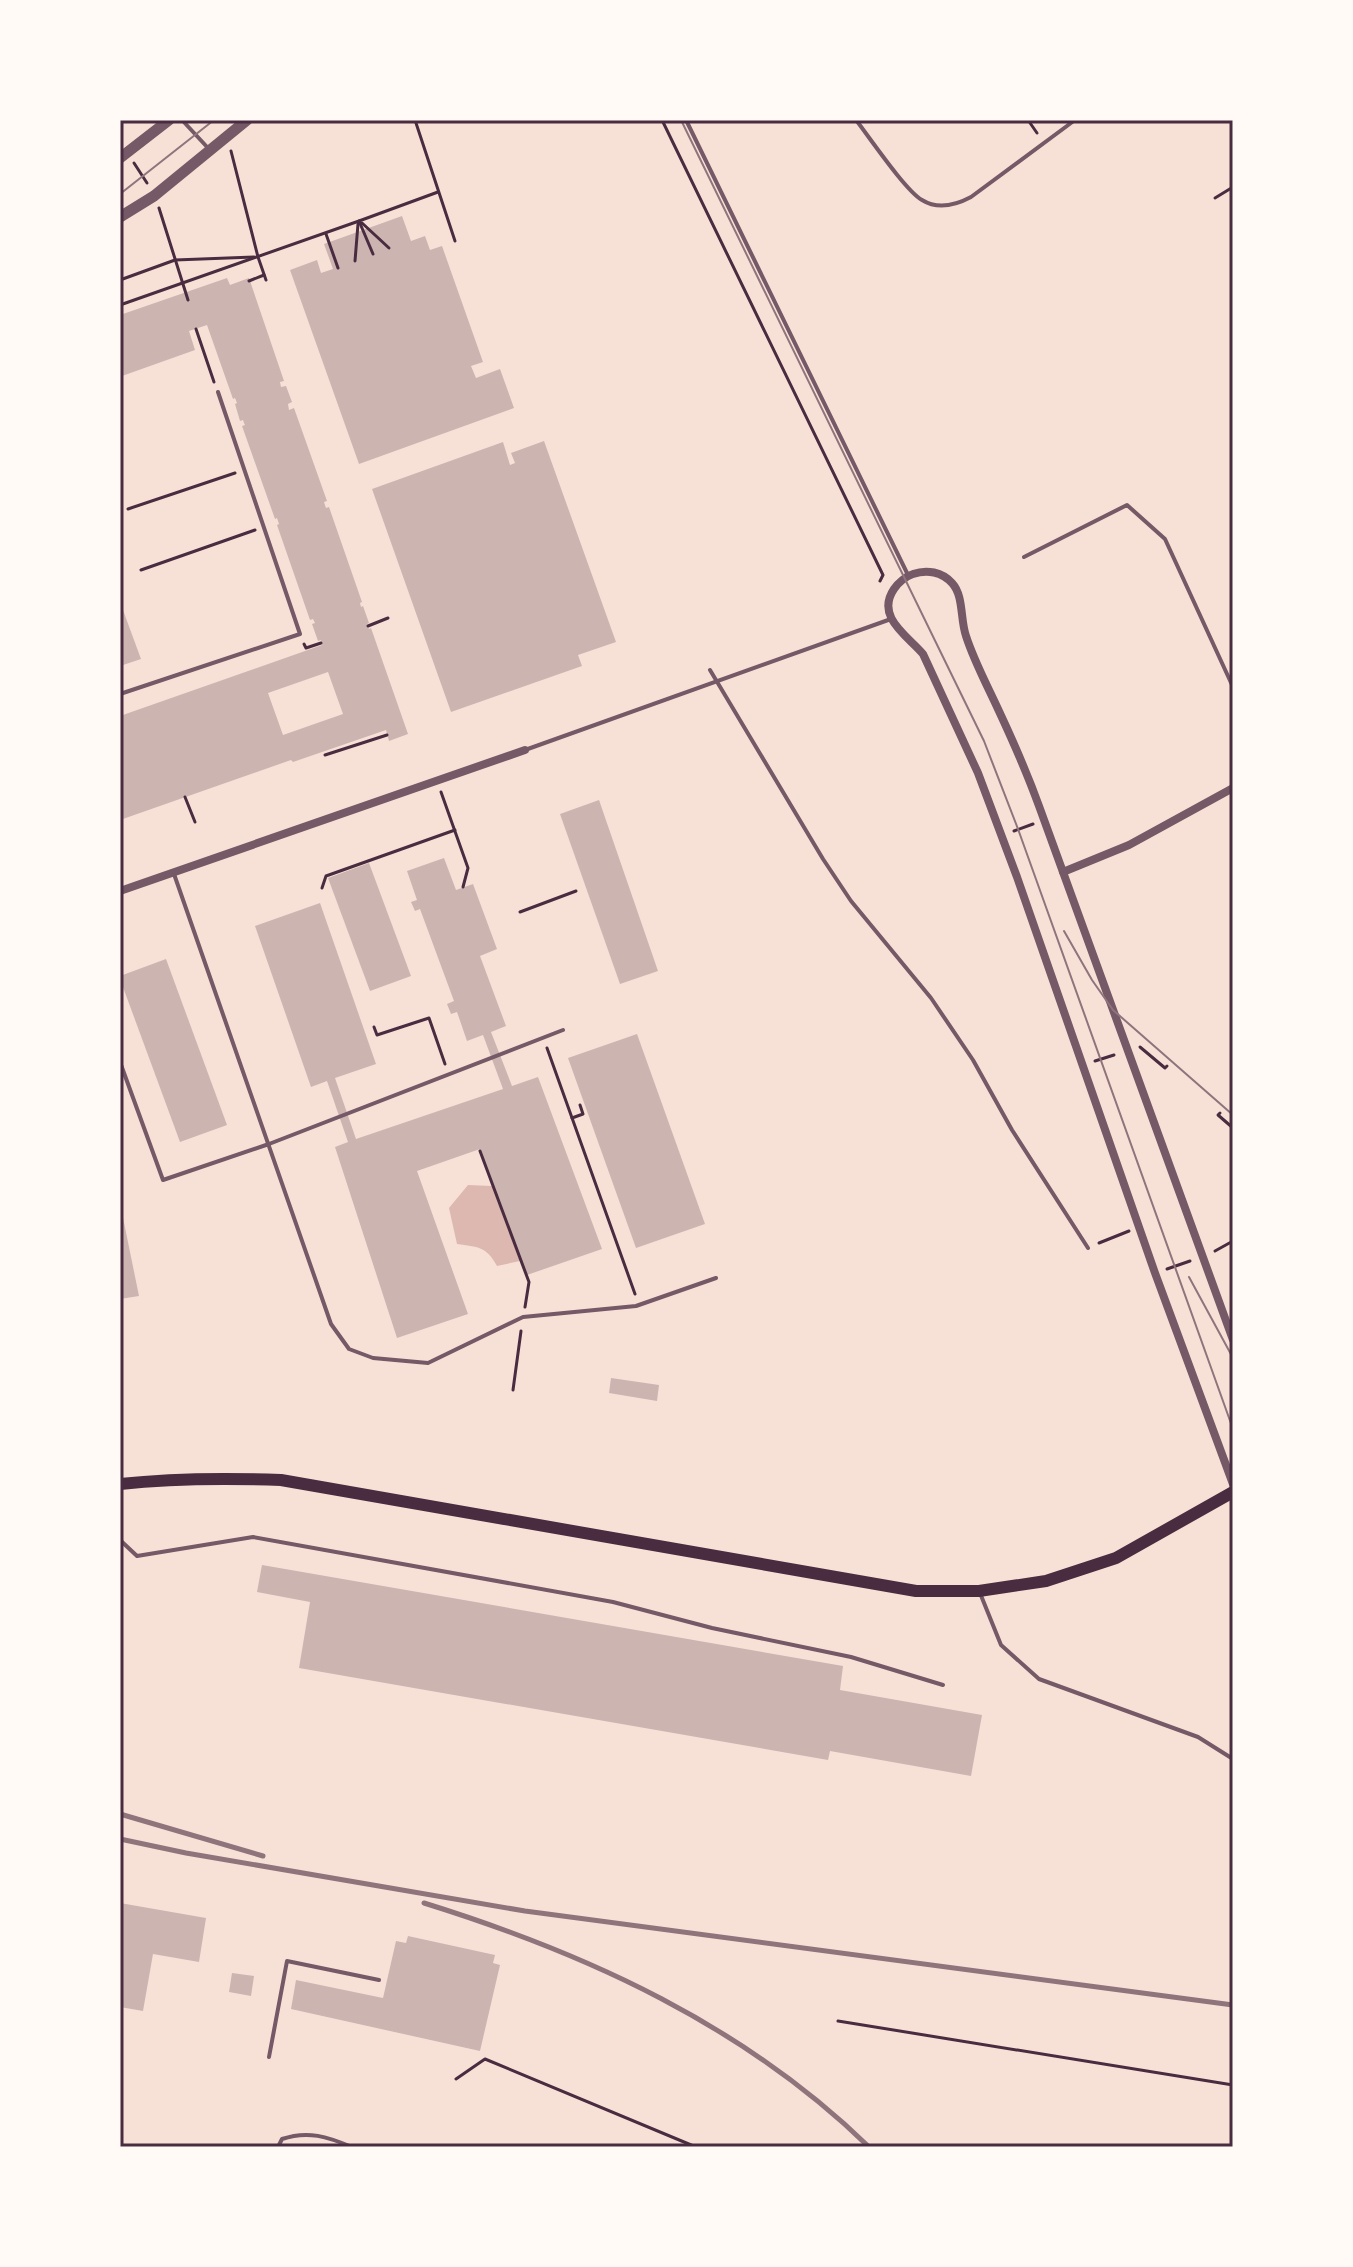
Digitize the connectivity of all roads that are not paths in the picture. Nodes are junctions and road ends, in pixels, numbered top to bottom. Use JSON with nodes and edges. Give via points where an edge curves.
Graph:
{"nodes":[{"id":1,"x":169,"y":120,"type":"edge"},
{"id":2,"x":182,"y":120,"type":"edge"},
{"id":3,"x":247,"y":120,"type":"edge"},
{"id":4,"x":686,"y":120,"type":"edge"},
{"id":5,"x":856,"y":120,"type":"edge"},
{"id":6,"x":1075,"y":120,"type":"edge"},
{"id":7,"x":210,"y":150,"type":"junction"},
{"id":8,"x":120,"y":158,"type":"edge"},
{"id":9,"x":120,"y":217,"type":"edge"},
{"id":10,"x":218,"y":392,"type":"dead end"},
{"id":11,"x":1024,"y":557,"type":"dead end"},
{"id":12,"x":908,"y":576,"type":"junction"},
{"id":13,"x":891,"y":619,"type":"junction"},
{"id":14,"x":710,"y":670,"type":"dead end"},
{"id":15,"x":717,"y":682,"type":"junction"},
{"id":16,"x":1233,"y":687,"type":"edge"},
{"id":17,"x":120,"y":694,"type":"edge"},
{"id":18,"x":525,"y":750,"type":"joint"},
{"id":19,"x":1233,"y":788,"type":"edge"},
{"id":20,"x":173,"y":872,"type":"junction"},
{"id":21,"x":1063,"y":872,"type":"junction"},
{"id":22,"x":120,"y":891,"type":"edge"},
{"id":23,"x":563,"y":1030,"type":"dead end"},
{"id":24,"x":120,"y":1062,"type":"edge"},
{"id":25,"x":269,"y":1144,"type":"junction"},
{"id":26,"x":1088,"y":1248,"type":"road end"},
{"id":27,"x":716,"y":1278,"type":"dead end"},
{"id":28,"x":1233,"y":1340,"type":"edge"},
{"id":29,"x":120,"y":1484,"type":"edge"},
{"id":30,"x":1233,"y":1484,"type":"edge"},
{"id":31,"x":1233,"y":1492,"type":"edge"},
{"id":32,"x":120,"y":1540,"type":"edge"},
{"id":33,"x":979,"y":1591,"type":"junction"},
{"id":34,"x":943,"y":1685,"type":"dead end"},
{"id":35,"x":1233,"y":1759,"type":"edge"},
{"id":36,"x":379,"y":1980,"type":"dead end"},
{"id":37,"x":269,"y":2057,"type":"dead end"},
{"id":38,"x":278,"y":2147,"type":"edge"},
{"id":39,"x":352,"y":2147,"type":"edge"}],
"edges":[{"from":1,"to":8,"type":"street"},
{"from":2,"to":7,"type":"lane"},
{"from":3,"to":7,"type":"street"},
{"from":4,"to":12,"type":"lane"},
{"from":5,"to":6,"type":"lane","via":[[921,200],[943,206],[971,197]]},
{"from":7,"to":9,"type":"street"},
{"from":10,"to":17,"type":"lane","via":[[300,634]]},
{"from":11,"to":16,"type":"lane","via":[[1127,505],[1165,539]]},
{"from":12,"to":13,"type":"street","via":[[891,593]]},
{"from":12,"to":21,"type":"street","via":[[930,571],[944,575],[958,591],[968,643],[1020,756]]},
{"from":13,"to":15,"type":"lane"},
{"from":13,"to":30,"type":"street","via":[[923,654],[978,773]]},
{"from":14,"to":15,"type":"lane"},
{"from":15,"to":18,"type":"lane"},
{"from":15,"to":26,"type":"lane","via":[[823,859],[931,998]]},
{"from":18,"to":20,"type":"street"},
{"from":19,"to":21,"type":"street","via":[[1129,845]]},
{"from":20,"to":22,"type":"street"},
{"from":20,"to":25,"type":"lane"},
{"from":21,"to":28,"type":"street"},
{"from":23,"to":25,"type":"lane"},
{"from":24,"to":25,"type":"lane","via":[[163,1180]]},
{"from":25,"to":27,"type":"lane","via":[[331,1324],[349,1349],[373,1358],[428,1363],[523,1317],[639,1304]]},
{"from":29,"to":33,"type":"main road","via":[[281,1480],[872,1585]]},
{"from":31,"to":33,"type":"main road","via":[[1116,1558],[1046,1581]]},
{"from":32,"to":34,"type":"lane","via":[[137,1556],[253,1537],[613,1602],[851,1657]]},
{"from":33,"to":35,"type":"lane","via":[[1001,1645],[1039,1679],[1198,1737]]},
{"from":36,"to":37,"type":"lane","via":[[287,1961]]},
{"from":38,"to":39,"type":"lane","via":[[282,2139],[299,2133]]}]}
